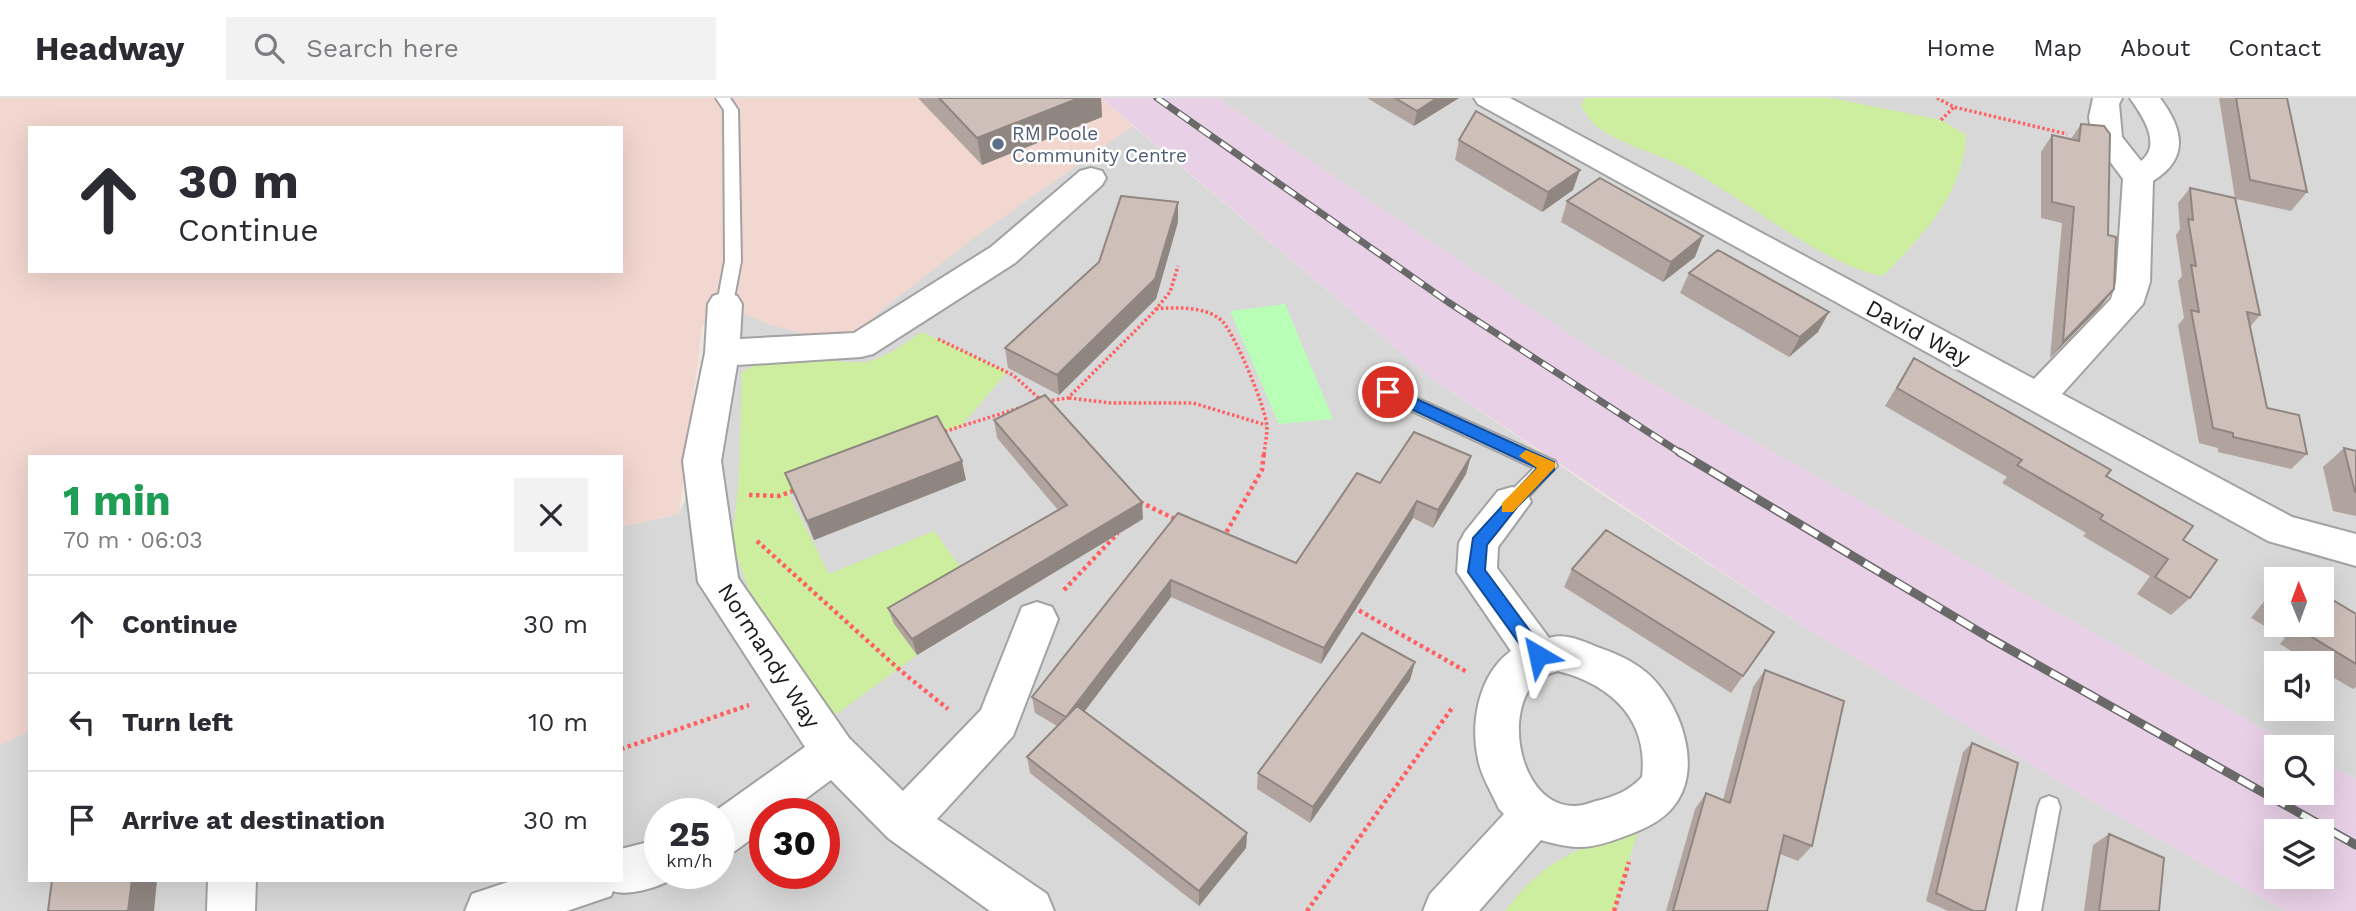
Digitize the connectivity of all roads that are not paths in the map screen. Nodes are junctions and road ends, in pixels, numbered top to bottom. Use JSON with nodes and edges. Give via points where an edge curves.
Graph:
{"nodes":[{"id":1,"x":723,"y":98,"type":"edge"},
{"id":2,"x":2108,"y":98,"type":"edge"},
{"id":3,"x":2144,"y":98,"type":"edge"},
{"id":4,"x":1505,"y":102,"type":"edge"},
{"id":5,"x":2138,"y":177,"type":"junction"},
{"id":6,"x":1091,"y":178,"type":"dead end"},
{"id":7,"x":725,"y":304,"type":"joint"},
{"id":8,"x":722,"y":353,"type":"junction"},
{"id":9,"x":1388,"y":392,"type":"dead end"},
{"id":10,"x":2038,"y":397,"type":"junction"},
{"id":11,"x":1512,"y":502,"type":"joint"},
{"id":12,"x":2356,"y":550,"type":"edge"},
{"id":13,"x":1037,"y":619,"type":"road end"},
{"id":14,"x":1538,"y":655,"type":"junction"},
{"id":15,"x":833,"y":752,"type":"junction"},
{"id":16,"x":2049,"y":807,"type":"dead end"},
{"id":17,"x":1534,"y":815,"type":"junction"},
{"id":18,"x":904,"y":822,"type":"junction"},
{"id":19,"x":735,"y":823,"type":"edge"},
{"id":20,"x":644,"y":866,"type":"edge"},
{"id":21,"x":623,"y":871,"type":"edge"},
{"id":22,"x":232,"y":882,"type":"edge"},
{"id":23,"x":587,"y":882,"type":"edge"},
{"id":24,"x":231,"y":911,"type":"edge"},
{"id":25,"x":489,"y":911,"type":"edge"},
{"id":26,"x":1030,"y":911,"type":"edge"},
{"id":27,"x":1447,"y":911,"type":"edge"},
{"id":28,"x":2029,"y":911,"type":"edge"}],
"edges":[{"from":1,"to":7,"type":"lane","via":[[731,110],[733,261]]},
{"from":2,"to":5,"type":"street","via":[[2103,127],[2108,144]]},
{"from":3,"to":5,"type":"street","via":[[2162,121],[2164,152],[2157,164]]},
{"from":4,"to":10,"type":"street","name":"David Way"},
{"from":5,"to":10,"type":"street","via":[[2133,282],[2126,304]]},
{"from":6,"to":8,"type":"street","via":[[1003,255],[861,345]]},
{"from":7,"to":8,"type":"street","name":"Normandy Way"},
{"from":8,"to":15,"type":"street","name":"Normandy Way","via":[[702,461],[718,582]]},
{"from":9,"to":11,"type":"lane","via":[[1548,466]]},
{"from":10,"to":12,"type":"street","name":"David Way","via":[[2282,530]]},
{"from":11,"to":14,"type":"street","via":[[1479,543],[1477,572]]},
{"from":13,"to":18,"type":"street","via":[[998,722]]},
{"from":14,"to":17,"type":"street","via":[[1489,685],[1502,770],[1511,793]]},
{"from":14,"to":17,"type":"street","via":[[1584,658],[1626,680],[1654,711],[1665,750],[1666,774],[1659,792],[1608,822],[1565,828]]},
{"from":15,"to":18,"type":"street","name":"Normandy Way"},
{"from":15,"to":19,"type":"street"},
{"from":16,"to":28,"type":"lane"},
{"from":17,"to":27,"type":"street"},
{"from":18,"to":26,"type":"street","name":"Normandy Way"},
{"from":20,"to":21,"type":"street"},
{"from":22,"to":24,"type":"street"},
{"from":23,"to":25,"type":"street"}]}
